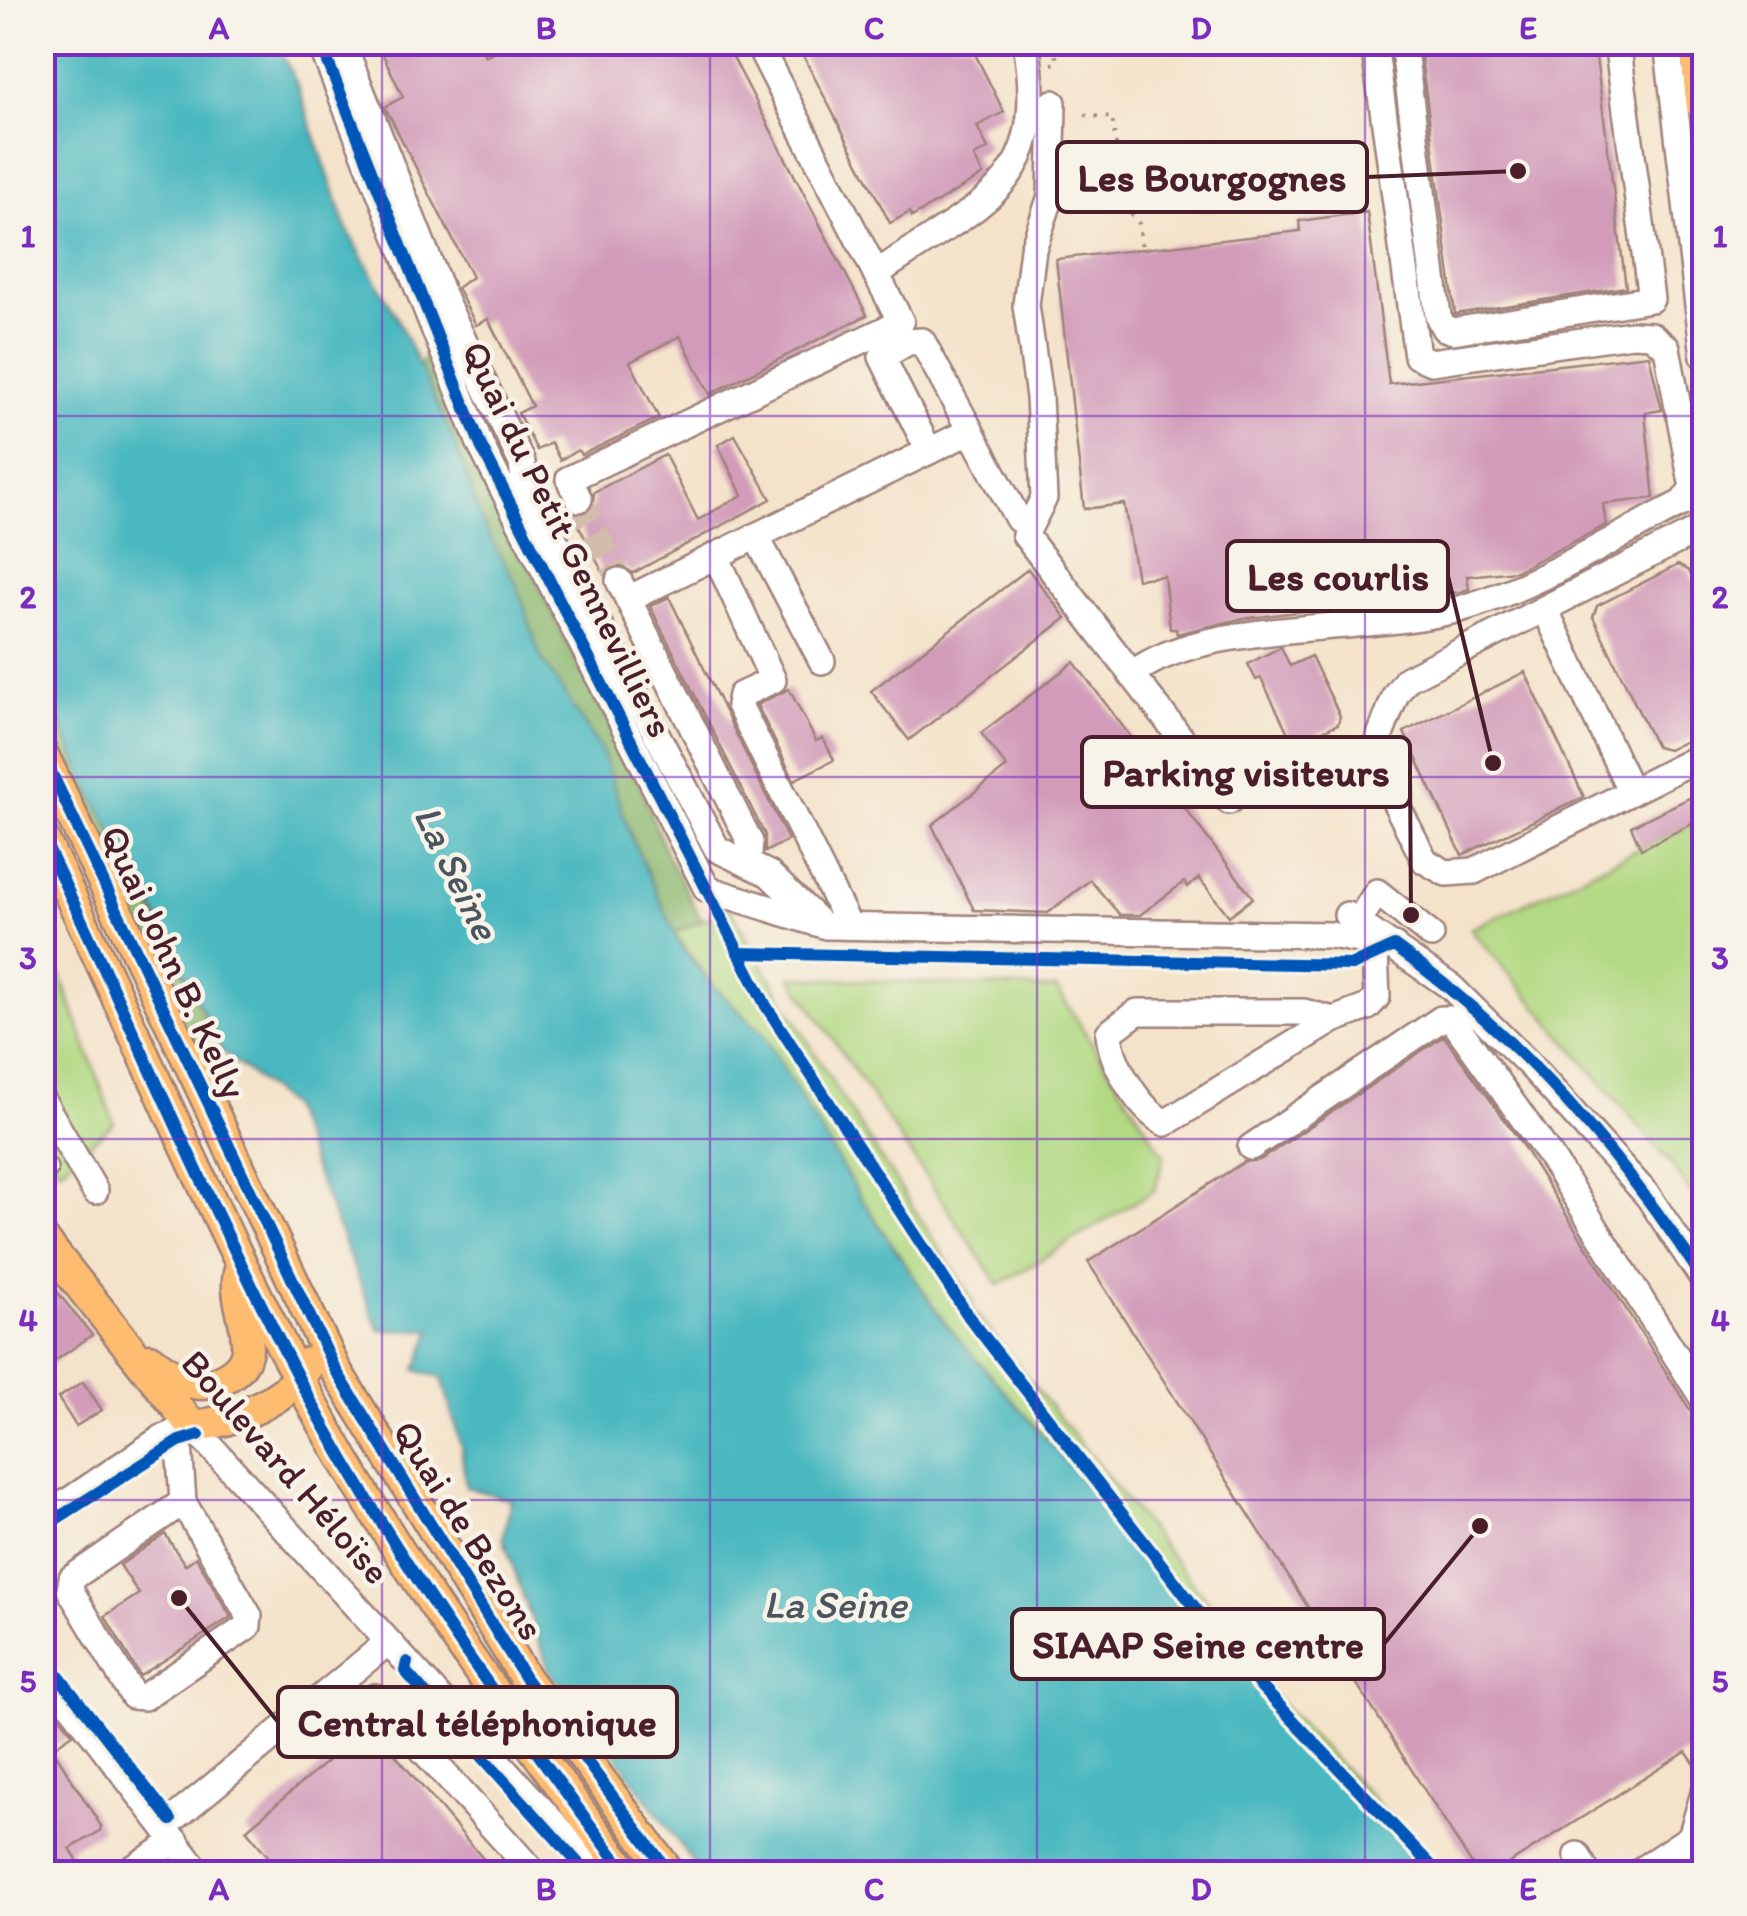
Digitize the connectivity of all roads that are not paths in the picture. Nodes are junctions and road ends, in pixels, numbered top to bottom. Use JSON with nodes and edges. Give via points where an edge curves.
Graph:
{"nodes":[{"id":1,"x":320,"y":42,"type":"edge"},
{"id":2,"x":342,"y":42,"type":"edge"},
{"id":3,"x":757,"y":42,"type":"edge"},
{"id":4,"x":1026,"y":42,"type":"edge"},
{"id":5,"x":1368,"y":42,"type":"edge"},
{"id":6,"x":1403,"y":42,"type":"edge"},
{"id":7,"x":1617,"y":42,"type":"edge"},
{"id":8,"x":1667,"y":42,"type":"edge"},
{"id":9,"x":1698,"y":42,"type":"edge"},
{"id":10,"x":1052,"y":103,"type":"dead end"},
{"id":11,"x":1704,"y":104,"type":"edge"},
{"id":12,"x":876,"y":274,"type":"junction"},
{"id":13,"x":1694,"y":294,"type":"junction"},
{"id":14,"x":1651,"y":300,"type":"junction"},
{"id":15,"x":1704,"y":356,"type":"edge"},
{"id":16,"x":968,"y":432,"type":"junction"},
{"id":17,"x":930,"y":451,"type":"junction"},
{"id":18,"x":579,"y":500,"type":"dead end"},
{"id":19,"x":1018,"y":519,"type":"dead end"},
{"id":20,"x":1704,"y":527,"type":"edge"},
{"id":21,"x":756,"y":536,"type":"junction"},
{"id":22,"x":716,"y":556,"type":"junction"},
{"id":23,"x":1545,"y":609,"type":"junction"},
{"id":24,"x":822,"y":662,"type":"dead end"},
{"id":25,"x":1132,"y":675,"type":"junction"},
{"id":26,"x":42,"y":753,"type":"edge"},
{"id":27,"x":1704,"y":755,"type":"edge"},
{"id":28,"x":1631,"y":792,"type":"junction"},
{"id":29,"x":1230,"y":802,"type":"dead end"},
{"id":30,"x":42,"y":836,"type":"edge"},
{"id":31,"x":748,"y":864,"type":"junction"},
{"id":32,"x":837,"y":926,"type":"junction"},
{"id":33,"x":1430,"y":935,"type":"dead end"},
{"id":34,"x":1384,"y":950,"type":"junction"},
{"id":35,"x":1333,"y":1020,"type":"junction"},
{"id":36,"x":42,"y":1100,"type":"edge"},
{"id":37,"x":1251,"y":1147,"type":"dead end"},
{"id":38,"x":95,"y":1192,"type":"dead end"},
{"id":39,"x":252,"y":1197,"type":"joint"},
{"id":40,"x":42,"y":1238,"type":"edge"},
{"id":41,"x":242,"y":1260,"type":"junction"},
{"id":42,"x":1704,"y":1280,"type":"edge"},
{"id":43,"x":316,"y":1330,"type":"junction"},
{"id":44,"x":126,"y":1339,"type":"junction"},
{"id":45,"x":300,"y":1381,"type":"junction"},
{"id":46,"x":348,"y":1390,"type":"junction"},
{"id":47,"x":1704,"y":1400,"type":"edge"},
{"id":48,"x":185,"y":1428,"type":"junction"},
{"id":49,"x":183,"y":1502,"type":"junction"},
{"id":50,"x":42,"y":1519,"type":"edge"},
{"id":51,"x":387,"y":1644,"type":"junction"},
{"id":52,"x":42,"y":1667,"type":"edge"},
{"id":53,"x":376,"y":1696,"type":"dead end"},
{"id":54,"x":1704,"y":1793,"type":"edge"},
{"id":55,"x":170,"y":1833,"type":"junction"},
{"id":56,"x":1699,"y":1851,"type":"edge"},
{"id":57,"x":124,"y":1874,"type":"edge"},
{"id":58,"x":200,"y":1874,"type":"edge"},
{"id":59,"x":536,"y":1874,"type":"edge"},
{"id":60,"x":600,"y":1874,"type":"edge"},
{"id":61,"x":627,"y":1874,"type":"edge"},
{"id":62,"x":670,"y":1874,"type":"edge"},
{"id":63,"x":1635,"y":1874,"type":"edge"}],
"edges":[{"from":1,"to":32,"type":"street","name":"Quai du Petit Gennevilliers","via":[[480,446],[707,890]]},
{"from":2,"to":31,"type":"street","via":[[446,304],[522,463],[524,482],[717,850]]},
{"from":3,"to":12,"type":"street"},
{"from":4,"to":12,"type":"street","via":[[1032,105],[1013,175],[978,209]]},
{"from":5,"to":25,"type":"street","via":[[1375,50],[1416,356],[1431,362],[1642,334],[1656,338],[1667,348],[1694,482],[1682,502],[1468,606],[1418,618],[1193,644]]},
{"from":6,"to":14,"type":"street","via":[[1444,328]]},
{"from":7,"to":14,"type":"street"},
{"from":8,"to":13,"type":"street"},
{"from":9,"to":11,"type":"highway"},
{"from":10,"to":25,"type":"street","via":[[1051,196],[1033,249],[1026,306],[1044,498],[1025,535]]},
{"from":12,"to":18,"type":"street","via":[[901,322],[569,479]]},
{"from":13,"to":14,"type":"street"},
{"from":13,"to":15,"type":"street"},
{"from":16,"to":17,"type":"street"},
{"from":16,"to":17,"type":"street","via":[[922,342],[908,342],[882,357]]},
{"from":16,"to":19,"type":"street"},
{"from":17,"to":21,"type":"street"},
{"from":20,"to":23,"type":"street"},
{"from":21,"to":22,"type":"street"},
{"from":21,"to":24,"type":"street"},
{"from":22,"to":31,"type":"street","via":[[624,590],[750,842]]},
{"from":22,"to":32,"type":"street","via":[[774,680],[742,694],[739,704]]},
{"from":23,"to":28,"type":"street"},
{"from":23,"to":28,"type":"street","via":[[1407,680],[1373,764],[1426,861],[1446,872],[1474,871]]},
{"from":25,"to":29,"type":"street"},
{"from":26,"to":39,"type":"main road","name":"Quai John B. Kelly"},
{"from":27,"to":28,"type":"street"},
{"from":30,"to":41,"type":"main road","name":"Quai John B. Kelly"},
{"from":31,"to":32,"type":"street","via":[[782,884],[804,912]]},
{"from":32,"to":34,"type":"street","via":[[1330,934]]},
{"from":33,"to":34,"type":"street","via":[[1377,892],[1352,918]]},
{"from":34,"to":35,"type":"street","via":[[1377,997]]},
{"from":34,"to":42,"type":"street","via":[[1452,987],[1596,1135],[1648,1196]]},
{"from":35,"to":35,"type":"street","via":[[1165,1124],[1152,1116],[1110,1052],[1109,1032],[1137,1012],[1304,1012]]},
{"from":36,"to":38,"type":"street"},
{"from":37,"to":47,"type":"street","via":[[1441,1019],[1452,1019],[1550,1156]]},
{"from":39,"to":43,"type":"main road","name":"Quai de Bezons"},
{"from":40,"to":44,"type":"main road","name":"Boulevard Héloïse"},
{"from":41,"to":44,"type":"main road","via":[[235,1287],[246,1316],[246,1348],[243,1363],[228,1377],[190,1383]]},
{"from":41,"to":45,"type":"main road","name":"Quai John B. Kelly"},
{"from":43,"to":45,"type":"main road"},
{"from":43,"to":46,"type":"main road","name":"Quai de Bezons"},
{"from":44,"to":48,"type":"main road","name":"Boulevard Héloïse"},
{"from":45,"to":46,"type":"main road"},
{"from":45,"to":48,"type":"main road","via":[[220,1423]]},
{"from":45,"to":61,"type":"main road","name":"Quai de Bezons","via":[[377,1515],[497,1697]]},
{"from":46,"to":62,"type":"main road","name":"Quai de Bezons","via":[[526,1678]]},
{"from":48,"to":49,"type":"street"},
{"from":48,"to":50,"type":"street"},
{"from":48,"to":51,"type":"street","name":"Boulevard Héloïse","via":[[318,1551]]},
{"from":49,"to":49,"type":"street","via":[[72,1578],[70,1590],[133,1696],[144,1696],[248,1626],[250,1616]]},
{"from":51,"to":55,"type":"street"},
{"from":51,"to":60,"type":"street","name":"Boulevard Héloïse"},
{"from":52,"to":55,"type":"street"},
{"from":53,"to":59,"type":"street"},
{"from":54,"to":56,"type":"street"},
{"from":55,"to":57,"type":"street"},
{"from":55,"to":58,"type":"street"},
{"from":56,"to":63,"type":"street"}]}
